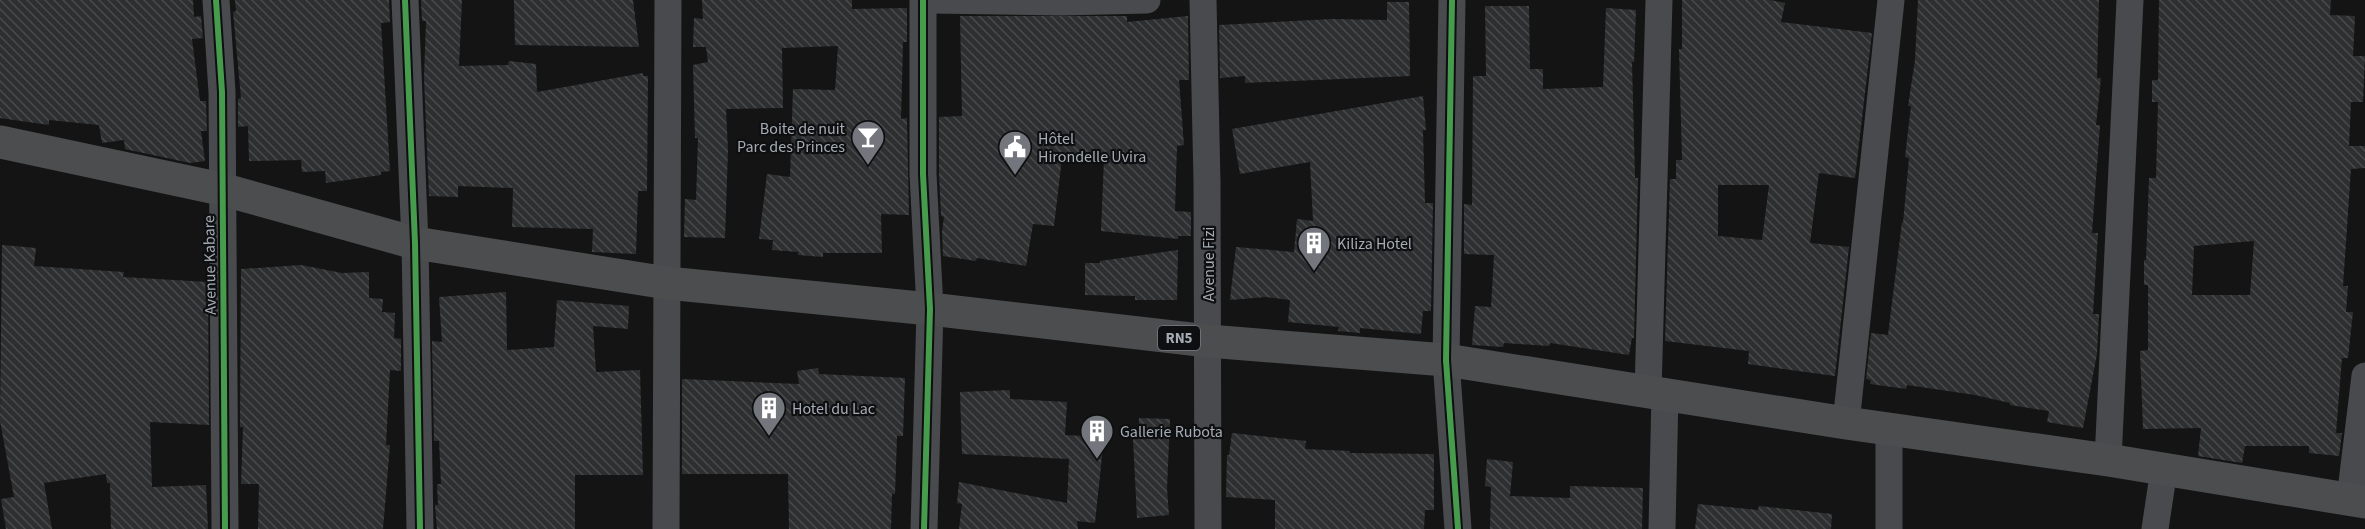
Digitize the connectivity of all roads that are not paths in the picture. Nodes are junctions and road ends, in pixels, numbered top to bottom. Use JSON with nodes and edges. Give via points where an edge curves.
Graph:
{"nodes":[{"id":1,"x":216,"y":0,"type":"edge"},
{"id":2,"x":405,"y":0,"type":"edge"},
{"id":3,"x":668,"y":0,"type":"edge"},
{"id":4,"x":923,"y":0,"type":"edge"},
{"id":5,"x":931,"y":0,"type":"edge"},
{"id":6,"x":1147,"y":0,"type":"edge"},
{"id":7,"x":1203,"y":0,"type":"edge"},
{"id":8,"x":1452,"y":0,"type":"edge"},
{"id":9,"x":1659,"y":0,"type":"edge"},
{"id":10,"x":1891,"y":0,"type":"edge"},
{"id":11,"x":2130,"y":0,"type":"edge"},
{"id":12,"x":0,"y":142,"type":"edge"},
{"id":13,"x":221,"y":189,"type":"junction"},
{"id":14,"x":415,"y":243,"type":"junction"},
{"id":15,"x":668,"y":283,"type":"junction"},
{"id":16,"x":930,"y":309,"type":"junction"},
{"id":17,"x":1208,"y":341,"type":"junction"},
{"id":18,"x":1446,"y":360,"type":"junction"},
{"id":19,"x":2365,"y":376,"type":"edge"},
{"id":20,"x":1656,"y":393,"type":"junction"},
{"id":21,"x":1846,"y":423,"type":"junction"},
{"id":22,"x":1888,"y":429,"type":"junction"},
{"id":23,"x":2108,"y":460,"type":"junction"},
{"id":24,"x":2164,"y":469,"type":"junction"},
{"id":25,"x":2358,"y":501,"type":"edge"},
{"id":26,"x":225,"y":529,"type":"edge"},
{"id":27,"x":420,"y":529,"type":"edge"},
{"id":28,"x":666,"y":529,"type":"edge"},
{"id":29,"x":924,"y":529,"type":"edge"},
{"id":30,"x":1208,"y":529,"type":"edge"},
{"id":31,"x":1458,"y":529,"type":"edge"},
{"id":32,"x":1662,"y":529,"type":"edge"},
{"id":33,"x":1889,"y":529,"type":"edge"},
{"id":34,"x":2155,"y":529,"type":"edge"}],
"edges":[{"from":1,"to":13,"type":"street","name":"Avenue Kabare","via":[[222,92]]},
{"from":2,"to":14,"type":"street"},
{"from":3,"to":15,"type":"street"},
{"from":4,"to":16,"type":"street","via":[[923,174]]},
{"from":5,"to":6,"type":"street"},
{"from":7,"to":17,"type":"street","name":"Avenue Fizi"},
{"from":8,"to":18,"type":"street"},
{"from":9,"to":20,"type":"street"},
{"from":10,"to":21,"type":"street"},
{"from":11,"to":23,"type":"street"},
{"from":12,"to":13,"type":"highway","number":"RN5"},
{"from":13,"to":14,"type":"highway","number":"RN5"},
{"from":13,"to":26,"type":"street","name":"Avenue Kabare"},
{"from":14,"to":15,"type":"highway","number":"RN5"},
{"from":14,"to":27,"type":"street"},
{"from":15,"to":16,"type":"highway","number":"RN5"},
{"from":15,"to":28,"type":"street"},
{"from":16,"to":17,"type":"highway","number":"RN5"},
{"from":16,"to":29,"type":"street"},
{"from":17,"to":18,"type":"highway","number":"RN5"},
{"from":17,"to":30,"type":"street","name":"Avenue Fizi"},
{"from":18,"to":20,"type":"highway","number":"RN5"},
{"from":18,"to":31,"type":"street"},
{"from":19,"to":25,"type":"street"},
{"from":20,"to":21,"type":"highway","number":"RN5"},
{"from":20,"to":32,"type":"street"},
{"from":21,"to":22,"type":"highway","number":"RN5"},
{"from":22,"to":23,"type":"highway","number":"RN5"},
{"from":22,"to":33,"type":"street"},
{"from":23,"to":24,"type":"highway","number":"RN5"},
{"from":24,"to":25,"type":"highway","number":"RN5"},
{"from":24,"to":34,"type":"street"}]}
